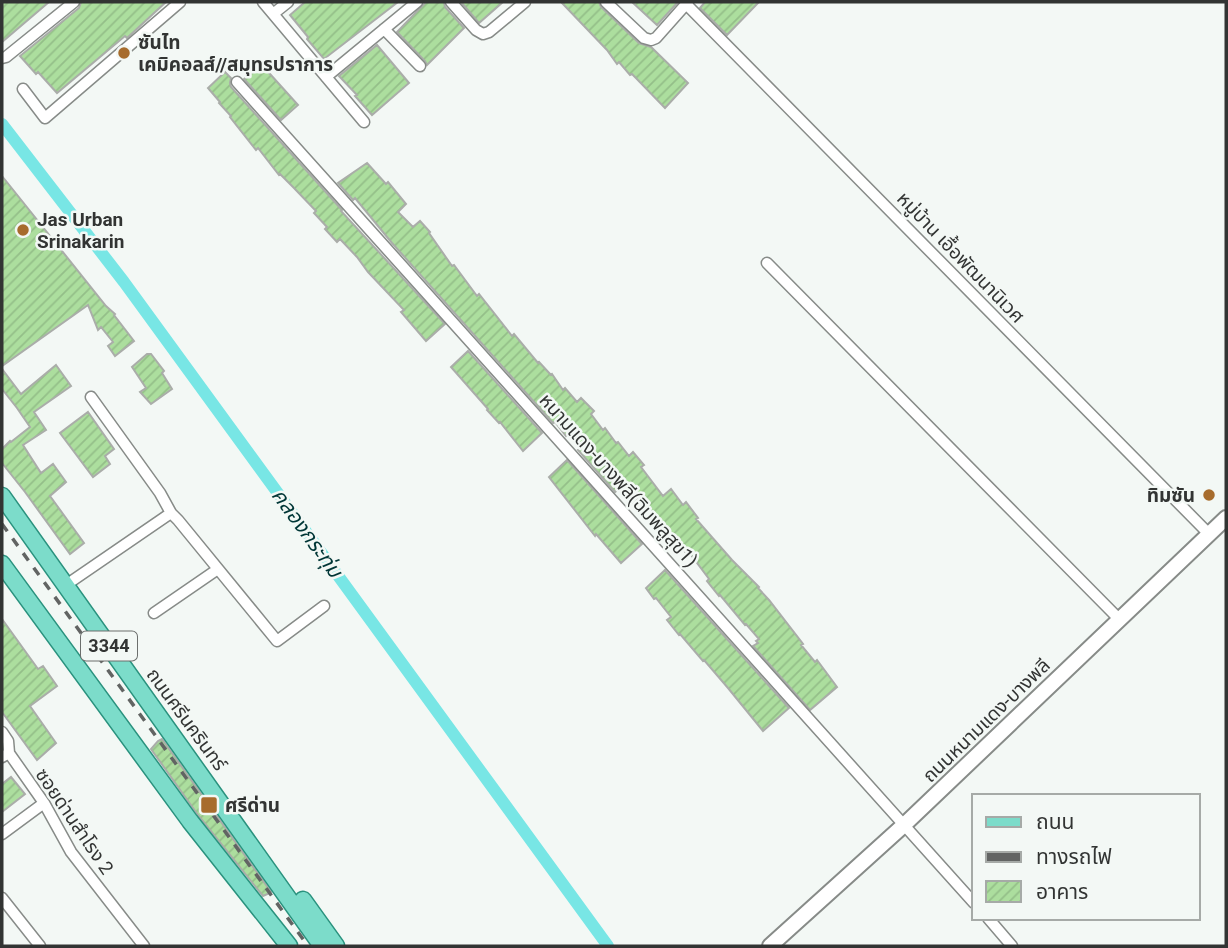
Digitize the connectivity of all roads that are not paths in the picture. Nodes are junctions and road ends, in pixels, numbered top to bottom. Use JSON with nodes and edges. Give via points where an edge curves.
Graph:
{"nodes":[{"id":1,"x":74,"y":2,"type":"edge"},
{"id":2,"x":180,"y":2,"type":"edge"},
{"id":3,"x":264,"y":2,"type":"edge"},
{"id":4,"x":288,"y":2,"type":"edge"},
{"id":5,"x":417,"y":2,"type":"edge"},
{"id":6,"x":451,"y":2,"type":"edge"},
{"id":7,"x":525,"y":2,"type":"edge"},
{"id":8,"x":606,"y":2,"type":"edge"},
{"id":9,"x":687,"y":3,"type":"edge"},
{"id":10,"x":273,"y":13,"type":"junction"},
{"id":11,"x":384,"y":29,"type":"junction"},
{"id":12,"x":2,"y":58,"type":"edge"},
{"id":13,"x":420,"y":66,"type":"dead end"},
{"id":14,"x":326,"y":77,"type":"junction"},
{"id":15,"x":237,"y":82,"type":"dead end"},
{"id":16,"x":23,"y":89,"type":"dead end"},
{"id":17,"x":364,"y":122,"type":"dead end"},
{"id":18,"x":767,"y":263,"type":"dead end"},
{"id":19,"x":91,"y":397,"type":"dead end"},
{"id":20,"x":2,"y":496,"type":"edge"},
{"id":21,"x":171,"y":513,"type":"junction"},
{"id":22,"x":1226,"y":518,"type":"edge"},
{"id":23,"x":1210,"y":535,"type":"junction"},
{"id":24,"x":2,"y":564,"type":"edge"},
{"id":25,"x":218,"y":569,"type":"junction"},
{"id":26,"x":65,"y":585,"type":"junction"},
{"id":27,"x":324,"y":606,"type":"dead end"},
{"id":28,"x":153,"y":613,"type":"dead end"},
{"id":29,"x":1119,"y":619,"type":"junction"},
{"id":30,"x":2,"y":732,"type":"edge"},
{"id":31,"x":5,"y":755,"type":"edge"},
{"id":32,"x":216,"y":796,"type":"junction"},
{"id":33,"x":44,"y":803,"type":"junction"},
{"id":34,"x":190,"y":821,"type":"junction"},
{"id":35,"x":905,"y":824,"type":"junction"},
{"id":36,"x":2,"y":834,"type":"edge"},
{"id":37,"x":2,"y":898,"type":"edge"},
{"id":38,"x":972,"y":901,"type":"edge"},
{"id":39,"x":990,"y":920,"type":"edge"},
{"id":40,"x":40,"y":946,"type":"edge"},
{"id":41,"x":144,"y":946,"type":"edge"},
{"id":42,"x":276,"y":946,"type":"edge"},
{"id":43,"x":289,"y":946,"type":"edge"},
{"id":44,"x":322,"y":946,"type":"edge"},
{"id":45,"x":336,"y":946,"type":"edge"},
{"id":46,"x":770,"y":946,"type":"edge"},
{"id":47,"x":1012,"y":946,"type":"edge"}],
"edges":[{"from":1,"to":12,"type":"street"},
{"from":2,"to":16,"type":"street","via":[[45,118]]},
{"from":3,"to":10,"type":"street"},
{"from":4,"to":10,"type":"street"},
{"from":5,"to":11,"type":"street"},
{"from":6,"to":7,"type":"street","via":[[483,34]]},
{"from":8,"to":9,"type":"street","via":[[650,40]]},
{"from":9,"to":23,"type":"street","name":"หมู่บ้าน เอื้อพัฒนานิเวศ"},
{"from":10,"to":14,"type":"street"},
{"from":11,"to":13,"type":"street"},
{"from":11,"to":14,"type":"street"},
{"from":14,"to":17,"type":"street"},
{"from":15,"to":35,"type":"street","name":"หนามแดง-บางพลี(ฉิมพลูสุข1)"},
{"from":18,"to":29,"type":"street"},
{"from":19,"to":21,"type":"street"},
{"from":20,"to":26,"type":"main road","name":"ถนนศรีนครินทร์","number":"3344"},
{"from":21,"to":25,"type":"street"},
{"from":21,"to":26,"type":"street"},
{"from":22,"to":23,"type":"main road","name":"ถนนหนามแดง-บางพลี"},
{"from":23,"to":29,"type":"main road","name":"ถนนหนามแดง-บางพลี"},
{"from":24,"to":34,"type":"main road","number":"3344"},
{"from":25,"to":27,"type":"street","via":[[277,641]]},
{"from":25,"to":28,"type":"street"},
{"from":26,"to":32,"type":"main road","name":"ถนนศรีนครินทร์","number":"3344"},
{"from":29,"to":35,"type":"main road","name":"ถนนหนามแดง-บางพลี"},
{"from":30,"to":31,"type":"street","name":"ซอยด่านสำโรง 2","via":[[8,741]]},
{"from":31,"to":33,"type":"street","name":"ซอยด่านสำโรง 2"},
{"from":32,"to":44,"type":"main road","name":"ถนนศรีนครินทร์","number":"3344"},
{"from":32,"to":45,"type":"main road","name":"ถนนศรีนครินทร์","number":"3344","via":[[276,865]]},
{"from":33,"to":36,"type":"street"},
{"from":33,"to":41,"type":"street","name":"ซอยด่านสำโรง 2","via":[[71,852]]},
{"from":34,"to":42,"type":"main road","number":"3344"},
{"from":34,"to":43,"type":"main road","number":"3344"},
{"from":35,"to":38,"type":"street","name":"หนามแดง-บางพลี(ฉิมพลูสุข1)"},
{"from":35,"to":46,"type":"main road","name":"ถนนหนามแดง-บางพลี"},
{"from":37,"to":40,"type":"street"},
{"from":39,"to":47,"type":"street"}]}
